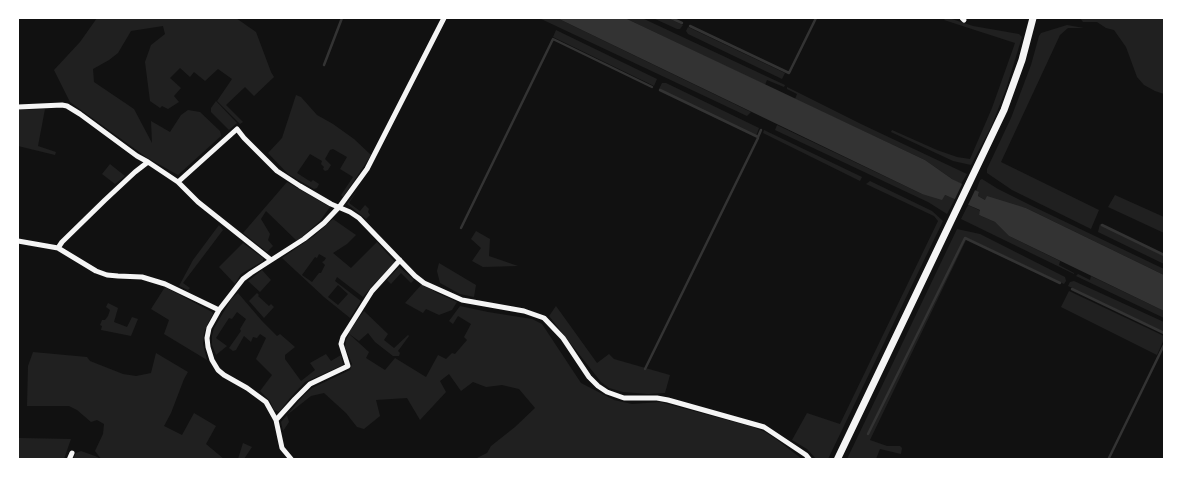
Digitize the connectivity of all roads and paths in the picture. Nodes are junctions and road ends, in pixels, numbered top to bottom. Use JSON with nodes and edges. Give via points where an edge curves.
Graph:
{"nodes":[{"id":1,"x":444,"y":18,"type":"edge"},
{"id":2,"x":1033,"y":18,"type":"edge"},
{"id":3,"x":18,"y":106,"type":"edge"},
{"id":4,"x":148,"y":162,"type":"junction"},
{"id":5,"x":178,"y":182,"type":"junction"},
{"id":6,"x":340,"y":206,"type":"junction"},
{"id":7,"x":18,"y":240,"type":"edge"},
{"id":8,"x":58,"y":248,"type":"junction"},
{"id":9,"x":271,"y":260,"type":"junction"},
{"id":10,"x":400,"y":260,"type":"junction"},
{"id":11,"x":219,"y":310,"type":"junction"},
{"id":12,"x":276,"y":420,"type":"junction"},
{"id":13,"x":72,"y":454,"type":"dead end"},
{"id":14,"x":69,"y":460,"type":"edge"},
{"id":15,"x":292,"y":460,"type":"edge"},
{"id":16,"x":810,"y":460,"type":"edge"},
{"id":17,"x":837,"y":460,"type":"edge"}],
"edges":[{"from":1,"to":6,"type":"street","via":[[367,170]]},
{"from":2,"to":17,"type":"street","via":[[1004,110]]},
{"from":3,"to":4,"type":"street","via":[[67,106]]},
{"from":4,"to":5,"type":"street"},
{"from":4,"to":8,"type":"street"},
{"from":5,"to":6,"type":"street","via":[[237,129],[277,171],[331,204]]},
{"from":5,"to":9,"type":"street"},
{"from":6,"to":9,"type":"street","via":[[304,239]]},
{"from":6,"to":10,"type":"street","via":[[359,218]]},
{"from":7,"to":8,"type":"street"},
{"from":8,"to":11,"type":"street","via":[[96,271],[107,275],[142,277],[165,284]]},
{"from":9,"to":11,"type":"street","via":[[243,279]]},
{"from":10,"to":12,"type":"street","via":[[372,291],[343,337],[348,366],[310,384]]},
{"from":10,"to":16,"type":"street","via":[[424,283],[461,300],[524,311],[544,318],[589,377],[607,392],[624,398],[668,400],[764,427]]},
{"from":11,"to":12,"type":"street","via":[[207,338],[212,360],[224,375],[266,402]]},
{"from":12,"to":15,"type":"street","via":[[282,448]]},
{"from":13,"to":14,"type":"street"}]}
